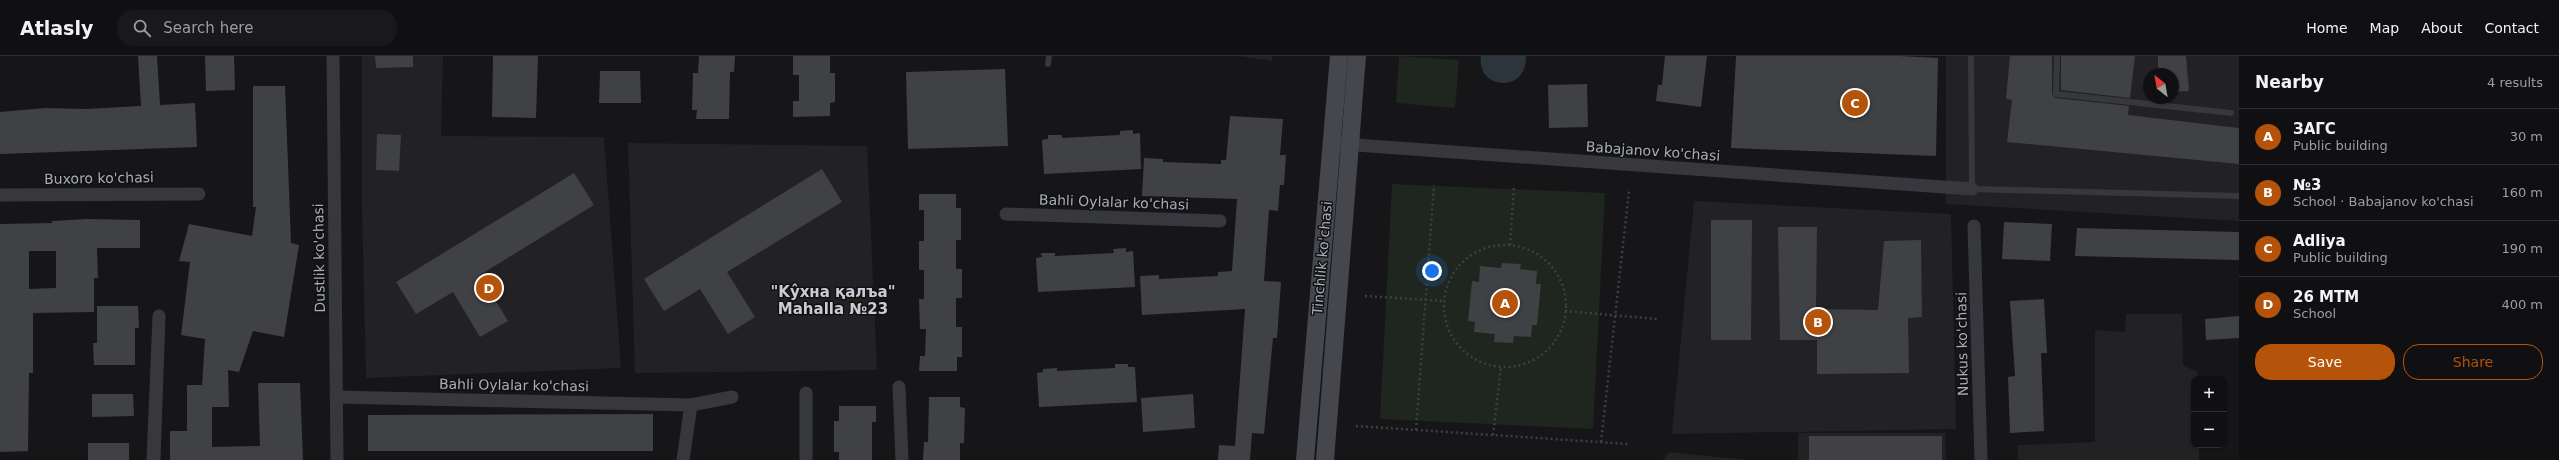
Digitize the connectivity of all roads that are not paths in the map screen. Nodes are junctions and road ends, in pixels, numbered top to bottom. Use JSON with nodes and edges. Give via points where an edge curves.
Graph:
{"nodes":[{"id":1,"x":333,"y":56,"type":"edge"},
{"id":2,"x":1049,"y":56,"type":"edge"},
{"id":3,"x":1339,"y":56,"type":"edge"},
{"id":4,"x":1357,"y":56,"type":"edge"},
{"id":5,"x":1971,"y":56,"type":"edge"},
{"id":6,"x":2057,"y":56,"type":"edge"},
{"id":7,"x":1048,"y":64,"type":"dead end"},
{"id":8,"x":2231,"y":113,"type":"dead end"},
{"id":9,"x":1341,"y":144,"type":"junction"},
{"id":10,"x":1972,"y":189,"type":"junction"},
{"id":11,"x":199,"y":194,"type":"dead end"},
{"id":12,"x":0,"y":195,"type":"edge"},
{"id":13,"x":2239,"y":196,"type":"edge"},
{"id":14,"x":1006,"y":214,"type":"dead end"},
{"id":15,"x":1220,"y":221,"type":"dead end"},
{"id":16,"x":1974,"y":226,"type":"dead end"},
{"id":17,"x":159,"y":316,"type":"dead end"},
{"id":18,"x":899,"y":387,"type":"dead end"},
{"id":19,"x":806,"y":393,"type":"dead end"},
{"id":20,"x":336,"y":397,"type":"junction"},
{"id":21,"x":732,"y":398,"type":"dead end"},
{"id":22,"x":691,"y":405,"type":"junction"},
{"id":23,"x":153,"y":460,"type":"edge"},
{"id":24,"x":337,"y":460,"type":"edge"},
{"id":25,"x":683,"y":460,"type":"edge"},
{"id":26,"x":806,"y":460,"type":"edge"},
{"id":27,"x":902,"y":460,"type":"edge"},
{"id":28,"x":1305,"y":460,"type":"edge"},
{"id":29,"x":1325,"y":460,"type":"edge"},
{"id":30,"x":1981,"y":460,"type":"edge"}],
"edges":[{"from":1,"to":20,"type":"street","name":"Dustlik ko'chasi"},
{"from":2,"to":7,"type":"lane"},
{"from":3,"to":9,"type":"main road","name":"Tinchlik ko'chasi"},
{"from":4,"to":9,"type":"main road","name":"Tinchlik ko'chasi"},
{"from":5,"to":10,"type":"lane"},
{"from":6,"to":8,"type":"lane","via":[[2056,94]]},
{"from":9,"to":10,"type":"street","name":"Babajanov ko'chasi"},
{"from":9,"to":28,"type":"main road","name":"Tinchlik ko'chasi"},
{"from":9,"to":29,"type":"main road","name":"Tinchlik ko'chasi"},
{"from":10,"to":13,"type":"lane"},
{"from":11,"to":12,"type":"street","name":"Buxoro ko'chasi"},
{"from":14,"to":15,"type":"street","name":"Bahli Oylalar ko'chasi"},
{"from":16,"to":30,"type":"street","name":"Nukus ko'chasi"},
{"from":17,"to":23,"type":"street"},
{"from":18,"to":27,"type":"street"},
{"from":19,"to":26,"type":"street"},
{"from":20,"to":22,"type":"street","name":"Bahli Oylalar ko'chasi"},
{"from":20,"to":24,"type":"street","name":"Dustlik ko'chasi"},
{"from":21,"to":22,"type":"street","name":"Bahli Oylalar ko'chasi"},
{"from":22,"to":25,"type":"street"}]}
